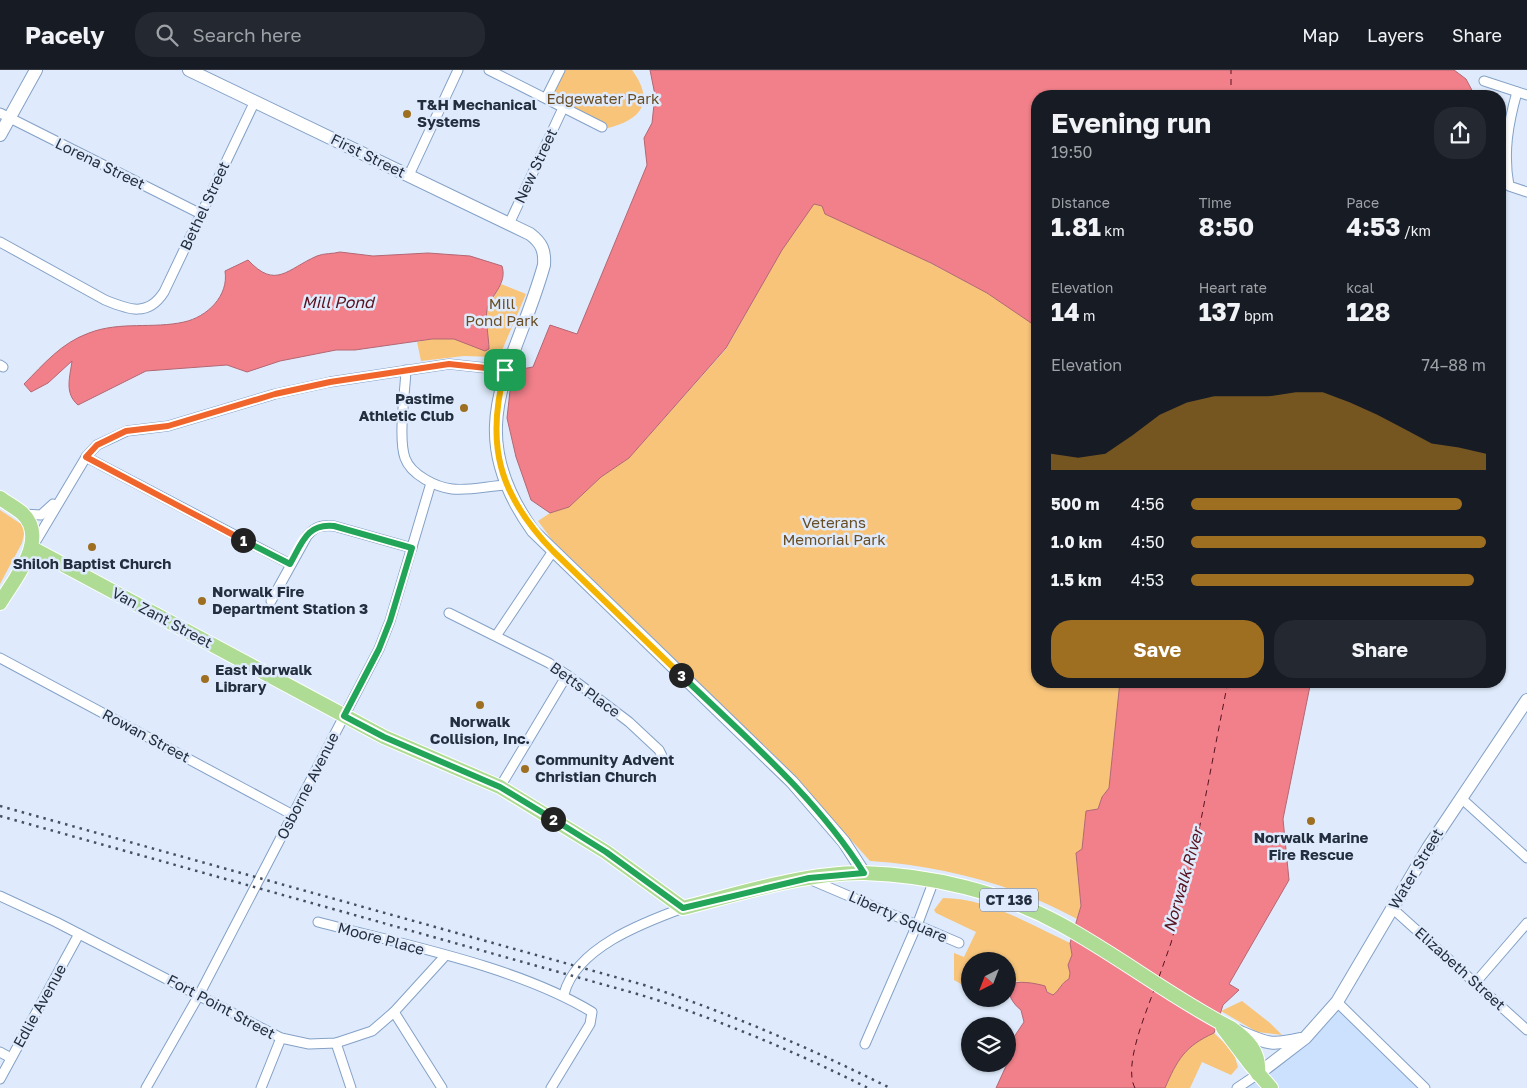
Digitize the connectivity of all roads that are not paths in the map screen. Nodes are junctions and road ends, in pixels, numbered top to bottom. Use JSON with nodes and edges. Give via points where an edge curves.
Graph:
{"nodes":[{"id":1,"x":36,"y":70,"type":"edge"},
{"id":2,"x":189,"y":70,"type":"edge"},
{"id":3,"x":458,"y":70,"type":"edge"},
{"id":4,"x":489,"y":70,"type":"edge"},
{"id":5,"x":560,"y":70,"type":"edge"},
{"id":6,"x":1484,"y":81,"type":"dead end"},
{"id":7,"x":1517,"y":92,"type":"junction"},
{"id":8,"x":1527,"y":95,"type":"edge"},
{"id":9,"x":546,"y":98,"type":"junction"},
{"id":10,"x":255,"y":102,"type":"junction"},
{"id":11,"x":563,"y":108,"type":"junction"},
{"id":12,"x":5,"y":116,"type":"edge"},
{"id":13,"x":602,"y":127,"type":"dead end"},
{"id":14,"x":0,"y":135,"type":"edge"},
{"id":15,"x":409,"y":176,"type":"junction"},
{"id":16,"x":1527,"y":192,"type":"edge"},
{"id":17,"x":201,"y":214,"type":"junction"},
{"id":18,"x":509,"y":224,"type":"junction"},
{"id":19,"x":0,"y":242,"type":"edge"},
{"id":20,"x":406,"y":370,"type":"junction"},
{"id":21,"x":505,"y":370,"type":"junction"},
{"id":22,"x":86,"y":457,"type":"junction"},
{"id":23,"x":431,"y":483,"type":"junction"},
{"id":24,"x":506,"y":485,"type":"junction"},
{"id":25,"x":66,"y":489,"type":"junction"},
{"id":26,"x":0,"y":498,"type":"edge"},
{"id":27,"x":23,"y":514,"type":"junction"},
{"id":28,"x":32,"y":548,"type":"junction"},
{"id":29,"x":412,"y":548,"type":"junction"},
{"id":30,"x":553,"y":551,"type":"junction"},
{"id":31,"x":290,"y":564,"type":"junction"},
{"id":32,"x":271,"y":602,"type":"dead end"},
{"id":33,"x":0,"y":603,"type":"edge"},
{"id":34,"x":449,"y":613,"type":"dead end"},
{"id":35,"x":496,"y":636,"type":"junction"},
{"id":36,"x":0,"y":658,"type":"edge"},
{"id":37,"x":568,"y":675,"type":"junction"},
{"id":38,"x":1527,"y":700,"type":"edge"},
{"id":39,"x":344,"y":716,"type":"junction"},
{"id":40,"x":663,"y":758,"type":"dead end"},
{"id":41,"x":500,"y":787,"type":"junction"},
{"id":42,"x":1461,"y":798,"type":"junction"},
{"id":43,"x":293,"y":815,"type":"junction"},
{"id":44,"x":1527,"y":858,"type":"edge"},
{"id":45,"x":864,"y":873,"type":"junction"},
{"id":46,"x":809,"y":878,"type":"junction"},
{"id":47,"x":934,"y":880,"type":"junction"},
{"id":48,"x":0,"y":896,"type":"edge"},
{"id":49,"x":683,"y":908,"type":"junction"},
{"id":50,"x":1392,"y":908,"type":"junction"},
{"id":51,"x":318,"y":922,"type":"dead end"},
{"id":52,"x":1527,"y":923,"type":"edge"},
{"id":53,"x":917,"y":925,"type":"junction"},
{"id":54,"x":80,"y":934,"type":"junction"},
{"id":55,"x":959,"y":943,"type":"dead end"},
{"id":56,"x":445,"y":956,"type":"junction"},
{"id":57,"x":1476,"y":982,"type":"junction"},
{"id":58,"x":564,"y":994,"type":"junction"},
{"id":59,"x":199,"y":995,"type":"junction"},
{"id":60,"x":1337,"y":1002,"type":"junction"},
{"id":61,"x":394,"y":1012,"type":"junction"},
{"id":62,"x":1218,"y":1022,"type":"junction"},
{"id":63,"x":1231,"y":1028,"type":"junction"},
{"id":64,"x":1527,"y":1030,"type":"edge"},
{"id":65,"x":281,"y":1038,"type":"junction"},
{"id":66,"x":1304,"y":1038,"type":"junction"},
{"id":67,"x":336,"y":1043,"type":"junction"},
{"id":68,"x":865,"y":1044,"type":"dead end"},
{"id":69,"x":0,"y":1052,"type":"edge"},
{"id":70,"x":11,"y":1058,"type":"junction"},
{"id":71,"x":1258,"y":1074,"type":"junction"},
{"id":72,"x":0,"y":1079,"type":"edge"},
{"id":73,"x":146,"y":1088,"type":"edge"},
{"id":74,"x":262,"y":1088,"type":"edge"},
{"id":75,"x":351,"y":1088,"type":"edge"},
{"id":76,"x":442,"y":1088,"type":"edge"},
{"id":77,"x":551,"y":1088,"type":"edge"},
{"id":78,"x":1237,"y":1088,"type":"edge"},
{"id":79,"x":1272,"y":1088,"type":"edge"},
{"id":80,"x":1425,"y":1088,"type":"edge"}],
"edges":[{"from":1,"to":12,"type":"street"},
{"from":2,"to":10,"type":"street","name":"First Street"},
{"from":3,"to":15,"type":"street"},
{"from":4,"to":9,"type":"street"},
{"from":5,"to":9,"type":"street"},
{"from":6,"to":7,"type":"street"},
{"from":7,"to":8,"type":"street"},
{"from":7,"to":16,"type":"street","via":[[1507,127],[1506,169],[1508,186]]},
{"from":9,"to":11,"type":"street"},
{"from":10,"to":15,"type":"street","name":"First Street"},
{"from":10,"to":17,"type":"street","name":"Bethel Street"},
{"from":11,"to":13,"type":"street"},
{"from":11,"to":18,"type":"street","name":"New Street"},
{"from":12,"to":14,"type":"street"},
{"from":12,"to":17,"type":"street","name":"Lorena Street"},
{"from":15,"to":18,"type":"street","name":"First Street"},
{"from":17,"to":19,"type":"street","name":"Bethel Street","via":[[164,292],[150,308],[120,306],[105,300]]},
{"from":18,"to":21,"type":"street","name":"First Street","via":[[530,234],[543,247],[544,265]]},
{"from":20,"to":21,"type":"street","via":[[449,364]]},
{"from":20,"to":22,"type":"street","via":[[330,382],[275,394],[168,426],[126,431],[97,445]]},
{"from":20,"to":23,"type":"street","via":[[402,448],[406,461]]},
{"from":21,"to":24,"type":"street","via":[[496,424]]},
{"from":22,"to":25,"type":"street"},
{"from":22,"to":31,"type":"street"},
{"from":23,"to":24,"type":"street","via":[[453,489]]},
{"from":23,"to":29,"type":"street","name":"Osborne Avenue"},
{"from":24,"to":30,"type":"street","via":[[533,531]]},
{"from":25,"to":27,"type":"street","via":[[41,515]]},
{"from":25,"to":28,"type":"street"},
{"from":26,"to":27,"type":"main road"},
{"from":27,"to":28,"type":"main road","via":[[32,530]]},
{"from":28,"to":33,"type":"main road"},
{"from":28,"to":39,"type":"main road","name":"Van Zant Street"},
{"from":29,"to":31,"type":"street","via":[[322,525],[307,536]]},
{"from":29,"to":39,"type":"street","name":"Osborne Avenue","via":[[379,649]]},
{"from":30,"to":35,"type":"street"},
{"from":30,"to":45,"type":"street","via":[[792,782],[844,842]]},
{"from":31,"to":32,"type":"street"},
{"from":34,"to":35,"type":"street","name":"Betts Place"},
{"from":35,"to":37,"type":"street","name":"Betts Place"},
{"from":36,"to":43,"type":"street","name":"Rowan Street"},
{"from":37,"to":40,"type":"street","name":"Betts Place","via":[[629,722],[659,750]]},
{"from":37,"to":41,"type":"street"},
{"from":38,"to":42,"type":"street","name":"Water Street"},
{"from":39,"to":41,"type":"main road","name":"Van Zant Street","via":[[384,737]]},
{"from":39,"to":43,"type":"street","name":"Osborne Avenue"},
{"from":41,"to":49,"type":"main road","name":"Van Zant Street","via":[[606,852]]},
{"from":42,"to":44,"type":"street"},
{"from":42,"to":50,"type":"street","name":"Water Street"},
{"from":43,"to":59,"type":"street","name":"Osborne Avenue"},
{"from":45,"to":46,"type":"main road","number":"CT 136"},
{"from":45,"to":47,"type":"main road","name":"Liberty Square","number":"CT 136"},
{"from":46,"to":49,"type":"main road","number":"CT 136"},
{"from":46,"to":53,"type":"street","name":"Liberty Square"},
{"from":47,"to":53,"type":"street"},
{"from":47,"to":62,"type":"main road","name":"Liberty Square","number":"CT 136","via":[[1021,905],[1061,924]]},
{"from":48,"to":54,"type":"street","name":"Fort Point Street"},
{"from":49,"to":58,"type":"street","via":[[641,924],[606,944],[567,982]]},
{"from":50,"to":57,"type":"street","name":"Elizabeth Street"},
{"from":50,"to":60,"type":"street","name":"Water Street"},
{"from":51,"to":56,"type":"street","name":"Moore Place"},
{"from":52,"to":57,"type":"street"},
{"from":53,"to":55,"type":"street","name":"Liberty Square"},
{"from":53,"to":68,"type":"street"},
{"from":54,"to":59,"type":"street","name":"Fort Point Street"},
{"from":54,"to":70,"type":"street","name":"Edlie Avenue"},
{"from":56,"to":58,"type":"street"},
{"from":56,"to":61,"type":"street","name":"Fort Point Street"},
{"from":57,"to":64,"type":"street","name":"Elizabeth Street"},
{"from":58,"to":77,"type":"street","via":[[592,1012],[590,1024]]},
{"from":59,"to":65,"type":"street","name":"Fort Point Street"},
{"from":59,"to":73,"type":"street","name":"Osborne Avenue"},
{"from":60,"to":66,"type":"street","name":"Water Street"},
{"from":60,"to":80,"type":"street"},
{"from":61,"to":67,"type":"street","name":"Fort Point Street","via":[[372,1031]]},
{"from":61,"to":76,"type":"street"},
{"from":62,"to":63,"type":"main road","number":"CT 136"},
{"from":62,"to":71,"type":"main road","number":"CT 136"},
{"from":63,"to":66,"type":"street","number":"CT 136","via":[[1267,1044]]},
{"from":63,"to":71,"type":"main road","via":[[1254,1051],[1259,1061]]},
{"from":65,"to":67,"type":"street","name":"Fort Point Street","via":[[309,1044]]},
{"from":65,"to":74,"type":"street"},
{"from":66,"to":71,"type":"street","name":"Water Street"},
{"from":67,"to":75,"type":"street"},
{"from":69,"to":70,"type":"street"},
{"from":70,"to":72,"type":"street","name":"Edlie Avenue"},
{"from":71,"to":78,"type":"street"},
{"from":71,"to":79,"type":"main road"}]}
